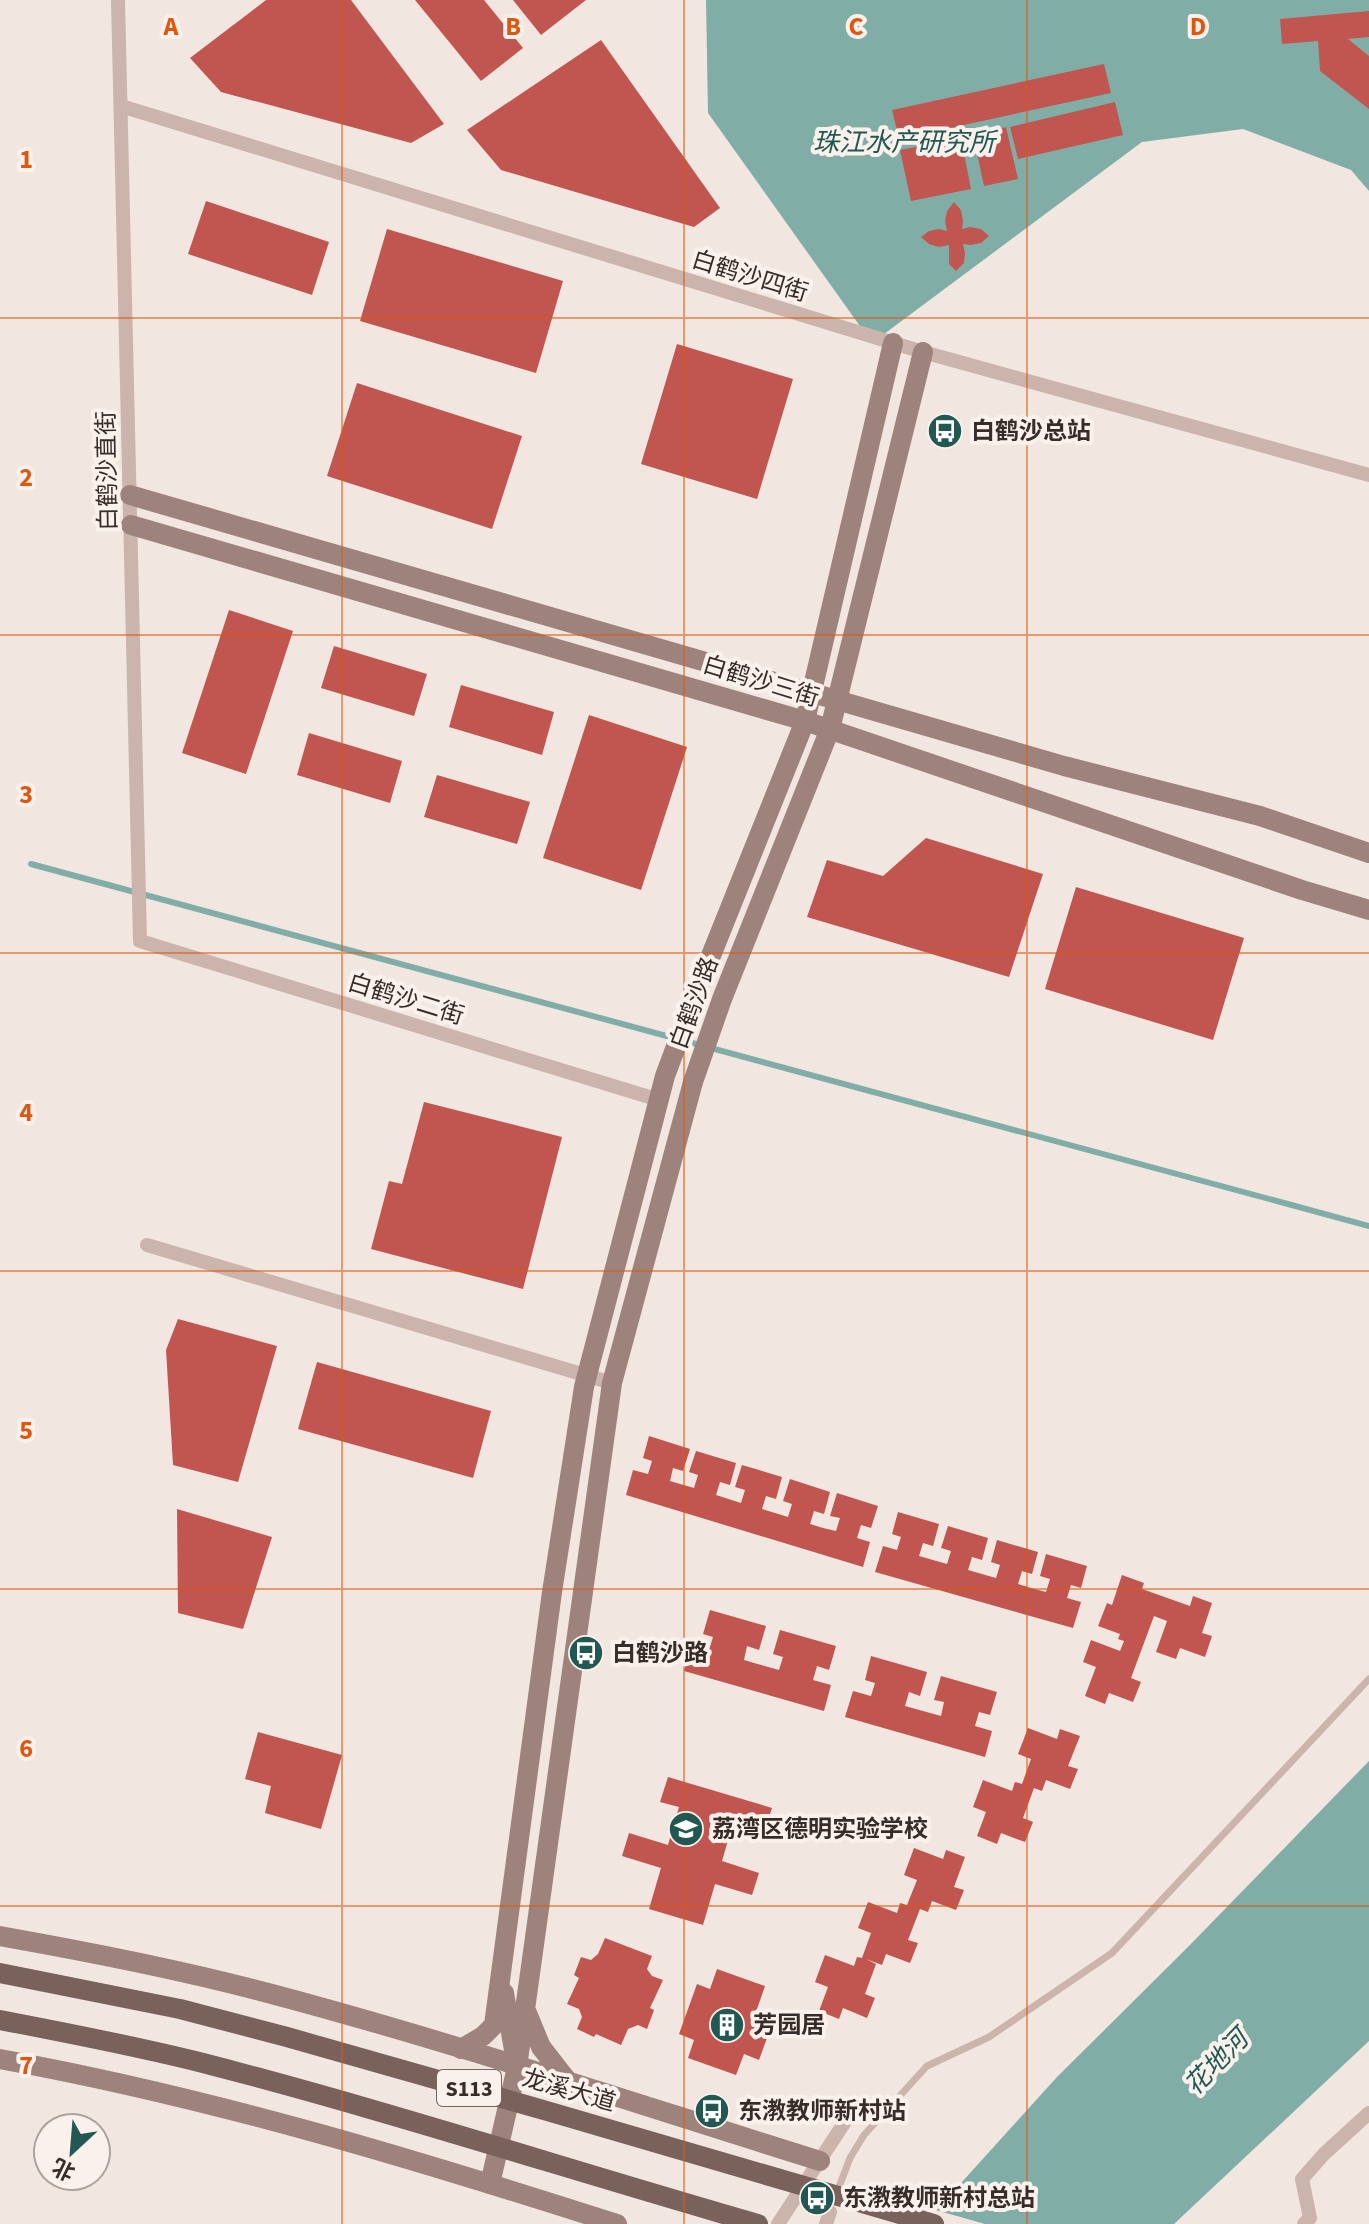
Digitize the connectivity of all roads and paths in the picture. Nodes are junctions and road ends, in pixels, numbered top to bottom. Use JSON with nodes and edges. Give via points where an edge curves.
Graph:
{"nodes":[{"id":1,"x":118,"y":0,"type":"edge"},
{"id":2,"x":121,"y":106,"type":"junction"},
{"id":3,"x":893,"y":343,"type":"junction"},
{"id":4,"x":923,"y":352,"type":"junction"},
{"id":5,"x":1369,"y":475,"type":"edge"},
{"id":6,"x":130,"y":495,"type":"junction"},
{"id":7,"x":131,"y":525,"type":"junction"},
{"id":8,"x":812,"y":693,"type":"junction"},
{"id":9,"x":837,"y":701,"type":"junction"},
{"id":10,"x":805,"y":721,"type":"junction"},
{"id":11,"x":830,"y":729,"type":"junction"},
{"id":12,"x":1369,"y":853,"type":"edge"},
{"id":13,"x":1369,"y":910,"type":"edge"},
{"id":14,"x":140,"y":941,"type":"joint"},
{"id":15,"x":659,"y":1100,"type":"junction"},
{"id":16,"x":147,"y":1245,"type":"dead end"},
{"id":17,"x":587,"y":1375,"type":"junction"},
{"id":18,"x":612,"y":1383,"type":"junction"},
{"id":19,"x":1369,"y":1679,"type":"edge"},
{"id":20,"x":0,"y":1936,"type":"edge"},
{"id":21,"x":0,"y":1973,"type":"edge"},
{"id":22,"x":502,"y":1978,"type":"junction"},
{"id":23,"x":525,"y":2009,"type":"junction"},
{"id":24,"x":0,"y":2020,"type":"edge"},
{"id":25,"x":461,"y":2049,"type":"junction"},
{"id":26,"x":0,"y":2059,"type":"edge"},
{"id":27,"x":517,"y":2067,"type":"junction"},
{"id":28,"x":569,"y":2083,"type":"junction"},
{"id":29,"x":856,"y":2105,"type":"dead end"},
{"id":30,"x":1369,"y":2113,"type":"edge"},
{"id":31,"x":820,"y":2161,"type":"junction"},
{"id":32,"x":490,"y":2184,"type":"junction"},
{"id":33,"x":828,"y":2218,"type":"edge"},
{"id":34,"x":617,"y":2224,"type":"edge"},
{"id":35,"x":758,"y":2224,"type":"edge"},
{"id":36,"x":778,"y":2224,"type":"edge"},
{"id":37,"x":934,"y":2224,"type":"edge"},
{"id":38,"x":1304,"y":2224,"type":"edge"}],
"edges":[{"from":1,"to":2,"type":"street","name":"白鹤沙直街"},
{"from":2,"to":3,"type":"street","name":"白鹤沙四街"},
{"from":2,"to":6,"type":"street","name":"白鹤沙直街"},
{"from":3,"to":4,"type":"street","name":"白鹤沙四街"},
{"from":3,"to":8,"type":"street","name":"白鹤沙路"},
{"from":4,"to":5,"type":"street","name":"白鹤沙四街"},
{"from":4,"to":9,"type":"street","name":"白鹤沙路"},
{"from":6,"to":7,"type":"street","name":"白鹤沙直街"},
{"from":6,"to":8,"type":"street","name":"白鹤沙三街"},
{"from":7,"to":10,"type":"street","name":"白鹤沙三街"},
{"from":7,"to":14,"type":"street","name":"白鹤沙直街"},
{"from":8,"to":9,"type":"street","name":"白鹤沙三街"},
{"from":8,"to":10,"type":"street","name":"白鹤沙路"},
{"from":9,"to":11,"type":"street","name":"白鹤沙路"},
{"from":9,"to":12,"type":"street","name":"白鹤沙三街","via":[[1260,816]]},
{"from":10,"to":11,"type":"street","name":"白鹤沙三街"},
{"from":10,"to":15,"type":"street","name":"白鹤沙路"},
{"from":11,"to":13,"type":"street","name":"白鹤沙三街"},
{"from":11,"to":18,"type":"street","name":"白鹤沙路","via":[[693,1082]]},
{"from":14,"to":15,"type":"street","name":"白鹤沙二街"},
{"from":15,"to":17,"type":"street","name":"白鹤沙路"},
{"from":16,"to":17,"type":"street"},
{"from":17,"to":18,"type":"street"},
{"from":17,"to":22,"type":"street","name":"白鹤沙路","via":[[552,1592]]},
{"from":18,"to":23,"type":"street","name":"白鹤沙路"},
{"from":19,"to":33,"type":"lane","via":[[1112,1953],[989,2037],[927,2066],[864,2135]]},
{"from":20,"to":25,"type":"street","via":[[207,1978]]},
{"from":21,"to":37,"type":"main road","name":"龙溪大道","number":"S113","bridge":true,"via":[[180,2009],[287,2037]]},
{"from":22,"to":25,"type":"street","via":[[494,2025]]},
{"from":22,"to":27,"type":"street"},
{"from":23,"to":27,"type":"street","name":"白鹤沙路"},
{"from":23,"to":28,"type":"street","via":[[541,2047]]},
{"from":24,"to":35,"type":"main road","number":"S113","bridge":true,"via":[[322,2094]]},
{"from":25,"to":27,"type":"street"},
{"from":26,"to":32,"type":"street","via":[[188,2098]]},
{"from":27,"to":28,"type":"street"},
{"from":27,"to":32,"type":"street","name":"白鹤沙路"},
{"from":28,"to":31,"type":"street"},
{"from":29,"to":31,"type":"street"},
{"from":30,"to":38,"type":"street","via":[[1302,2179],[1310,2218]]},
{"from":31,"to":36,"type":"street"},
{"from":32,"to":34,"type":"street"}]}
